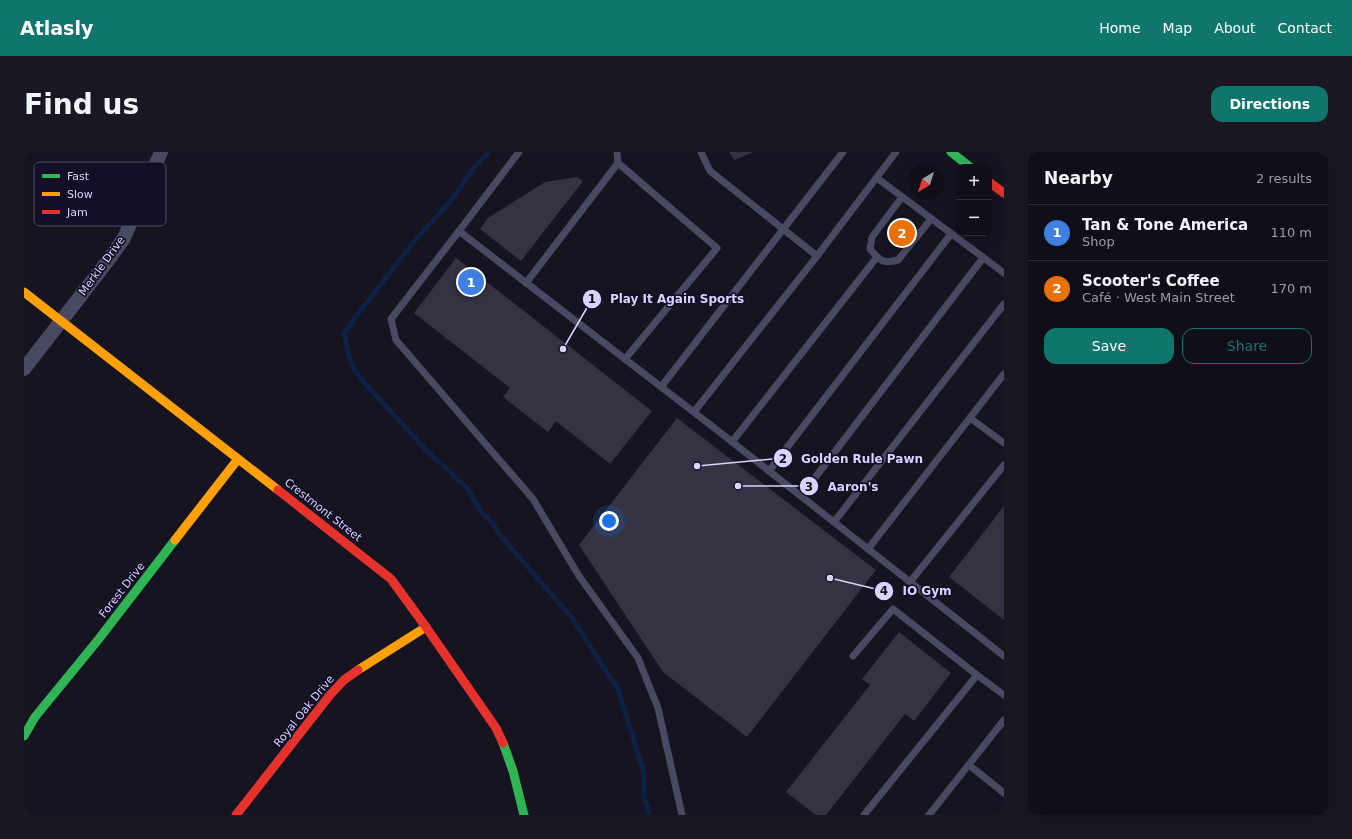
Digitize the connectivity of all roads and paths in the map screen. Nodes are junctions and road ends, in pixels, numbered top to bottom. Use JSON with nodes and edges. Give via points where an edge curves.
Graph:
{"nodes":[{"id":1,"x":161,"y":152,"type":"edge"},
{"id":2,"x":519,"y":152,"type":"edge"},
{"id":3,"x":617,"y":152,"type":"edge"},
{"id":4,"x":701,"y":152,"type":"edge"},
{"id":5,"x":843,"y":152,"type":"edge"},
{"id":6,"x":896,"y":152,"type":"edge"},
{"id":7,"x":951,"y":152,"type":"edge"},
{"id":8,"x":157,"y":162,"type":"edge"},
{"id":9,"x":618,"y":163,"type":"junction"},
{"id":10,"x":966,"y":164,"type":"edge"},
{"id":11,"x":877,"y":178,"type":"junction"},
{"id":12,"x":992,"y":184,"type":"edge"},
{"id":13,"x":1004,"y":193,"type":"edge"},
{"id":14,"x":902,"y":197,"type":"junction"},
{"id":15,"x":931,"y":219,"type":"junction"},
{"id":16,"x":129,"y":226,"type":"edge"},
{"id":17,"x":784,"y":229,"type":"junction"},
{"id":18,"x":459,"y":231,"type":"junction"},
{"id":19,"x":951,"y":234,"type":"junction"},
{"id":20,"x":817,"y":256,"type":"junction"},
{"id":21,"x":877,"y":257,"type":"junction"},
{"id":22,"x":983,"y":258,"type":"junction"},
{"id":23,"x":1004,"y":274,"type":"edge"},
{"id":24,"x":526,"y":283,"type":"junction"},
{"id":25,"x":24,"y":292,"type":"edge"},
{"id":26,"x":1004,"y":304,"type":"edge"},
{"id":27,"x":61,"y":321,"type":"junction"},
{"id":28,"x":625,"y":359,"type":"junction"},
{"id":29,"x":24,"y":369,"type":"edge"},
{"id":30,"x":1004,"y":374,"type":"edge"},
{"id":31,"x":661,"y":387,"type":"junction"},
{"id":32,"x":694,"y":412,"type":"junction"},
{"id":33,"x":970,"y":418,"type":"junction"},
{"id":34,"x":732,"y":442,"type":"junction"},
{"id":35,"x":1004,"y":444,"type":"edge"},
{"id":36,"x":238,"y":458,"type":"junction"},
{"id":37,"x":1004,"y":465,"type":"edge"},
{"id":38,"x":769,"y":471,"type":"junction"},
{"id":39,"x":801,"y":496,"type":"junction"},
{"id":40,"x":834,"y":522,"type":"junction"},
{"id":41,"x":868,"y":549,"type":"junction"},
{"id":42,"x":910,"y":582,"type":"junction"},
{"id":43,"x":426,"y":627,"type":"junction"},
{"id":44,"x":853,"y":656,"type":"dead end"},
{"id":45,"x":1004,"y":656,"type":"edge"},
{"id":46,"x":977,"y":675,"type":"junction"},
{"id":47,"x":1004,"y":695,"type":"edge"},
{"id":48,"x":1004,"y":720,"type":"edge"},
{"id":49,"x":24,"y":736,"type":"edge"},
{"id":50,"x":969,"y":765,"type":"junction"},
{"id":51,"x":1004,"y":793,"type":"edge"},
{"id":52,"x":236,"y":815,"type":"edge"},
{"id":53,"x":524,"y":815,"type":"edge"},
{"id":54,"x":682,"y":815,"type":"edge"},
{"id":55,"x":864,"y":815,"type":"edge"},
{"id":56,"x":929,"y":815,"type":"edge"}],
"edges":[{"from":1,"to":8,"type":"street","name":"Merkle Drive"},
{"from":2,"to":18,"type":"lane"},
{"from":3,"to":9,"type":"lane"},
{"from":4,"to":17,"type":"lane","via":[[710,171]]},
{"from":5,"to":17,"type":"lane"},
{"from":6,"to":11,"type":"lane"},
{"from":7,"to":10,"type":"street"},
{"from":9,"to":24,"type":"lane"},
{"from":9,"to":28,"type":"lane","via":[[717,248]]},
{"from":11,"to":14,"type":"lane"},
{"from":11,"to":20,"type":"lane"},
{"from":12,"to":13,"type":"street"},
{"from":14,"to":15,"type":"lane"},
{"from":14,"to":21,"type":"lane","via":[[872,237],[870,249]]},
{"from":15,"to":19,"type":"lane"},
{"from":15,"to":21,"type":"lane","via":[[898,260],[887,263]]},
{"from":16,"to":27,"type":"street","name":"Merkle Drive","via":[[110,258]]},
{"from":17,"to":20,"type":"lane"},
{"from":17,"to":31,"type":"lane"},
{"from":18,"to":24,"type":"lane"},
{"from":18,"to":54,"type":"lane","via":[[391,319],[396,340],[532,499],[579,576],[638,658],[658,708]]},
{"from":19,"to":22,"type":"lane"},
{"from":19,"to":38,"type":"lane"},
{"from":20,"to":32,"type":"lane"},
{"from":21,"to":34,"type":"lane"},
{"from":22,"to":23,"type":"lane"},
{"from":22,"to":39,"type":"lane"},
{"from":24,"to":28,"type":"lane"},
{"from":25,"to":27,"type":"street","name":"Crestmont Street"},
{"from":26,"to":40,"type":"lane"},
{"from":27,"to":29,"type":"street","name":"Merkle Drive"},
{"from":27,"to":36,"type":"street","name":"Crestmont Street"},
{"from":28,"to":31,"type":"lane"},
{"from":30,"to":33,"type":"lane"},
{"from":31,"to":32,"type":"lane"},
{"from":32,"to":34,"type":"lane"},
{"from":33,"to":35,"type":"lane"},
{"from":33,"to":41,"type":"lane"},
{"from":34,"to":38,"type":"lane"},
{"from":36,"to":43,"type":"street","name":"Crestmont Street","via":[[391,579]]},
{"from":36,"to":49,"type":"street","name":"Forest Drive","via":[[36,717]]},
{"from":37,"to":42,"type":"lane"},
{"from":38,"to":39,"type":"lane"},
{"from":39,"to":40,"type":"lane"},
{"from":40,"to":41,"type":"lane"},
{"from":41,"to":42,"type":"lane"},
{"from":42,"to":45,"type":"lane"},
{"from":43,"to":52,"type":"street","name":"Royal Oak Drive","via":[[344,680]]},
{"from":43,"to":53,"type":"street","name":"Crestmont Street","via":[[496,728],[513,769]]},
{"from":44,"to":46,"type":"lane","via":[[893,609]]},
{"from":46,"to":47,"type":"lane"},
{"from":46,"to":55,"type":"lane"},
{"from":48,"to":50,"type":"lane"},
{"from":50,"to":51,"type":"lane"},
{"from":50,"to":56,"type":"lane"}]}
